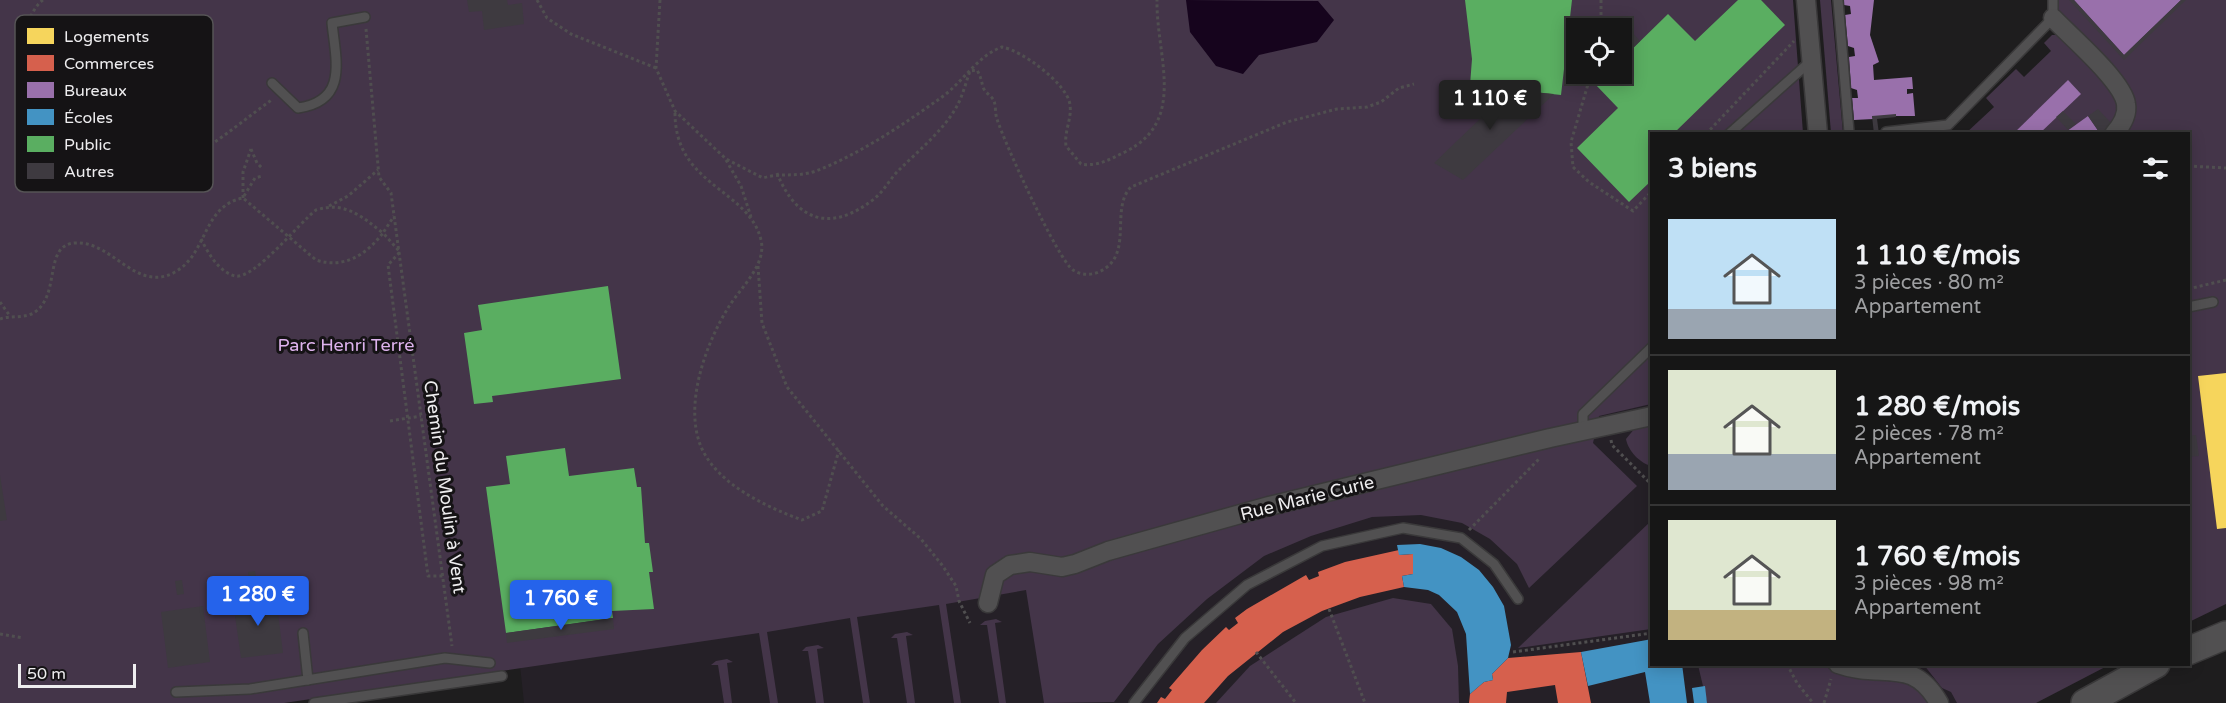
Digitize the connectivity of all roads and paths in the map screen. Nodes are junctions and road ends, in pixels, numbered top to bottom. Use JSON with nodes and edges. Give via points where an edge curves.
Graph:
{"nodes":[{"id":1,"x":43,"y":0,"type":"edge"},
{"id":2,"x":537,"y":0,"type":"edge"},
{"id":3,"x":660,"y":0,"type":"edge"},
{"id":4,"x":1156,"y":0,"type":"edge"},
{"id":5,"x":1601,"y":0,"type":"edge"},
{"id":6,"x":1806,"y":0,"type":"edge"},
{"id":7,"x":1838,"y":0,"type":"edge"},
{"id":8,"x":2053,"y":9,"type":"edge"},
{"id":9,"x":32,"y":15,"type":"edge"},
{"id":10,"x":365,"y":17,"type":"joint"},
{"id":11,"x":1601,"y":18,"type":"edge"},
{"id":12,"x":1799,"y":35,"type":"dead end"},
{"id":13,"x":1812,"y":60,"type":"junction"},
{"id":14,"x":656,"y":68,"type":"junction"},
{"id":15,"x":970,"y":71,"type":"junction"},
{"id":16,"x":272,"y":83,"type":"dead end"},
{"id":17,"x":1414,"y":84,"type":"dead end"},
{"id":18,"x":1588,"y":84,"type":"edge"},
{"id":19,"x":282,"y":93,"type":"junction"},
{"id":20,"x":675,"y":111,"type":"junction"},
{"id":21,"x":1708,"y":132,"type":"edge"},
{"id":22,"x":1731,"y":132,"type":"edge"},
{"id":23,"x":1818,"y":132,"type":"edge"},
{"id":24,"x":1849,"y":132,"type":"edge"},
{"id":25,"x":1886,"y":132,"type":"dead end"},
{"id":26,"x":2116,"y":132,"type":"edge"},
{"id":27,"x":213,"y":141,"type":"edge"},
{"id":28,"x":726,"y":159,"type":"junction"},
{"id":29,"x":2190,"y":166,"type":"edge"},
{"id":30,"x":2226,"y":168,"type":"edge"},
{"id":31,"x":263,"y":169,"type":"dead end"},
{"id":32,"x":378,"y":170,"type":"junction"},
{"id":33,"x":777,"y":173,"type":"junction"},
{"id":34,"x":262,"y":176,"type":"dead end"},
{"id":35,"x":1650,"y":193,"type":"edge"},
{"id":36,"x":243,"y":198,"type":"junction"},
{"id":37,"x":327,"y":207,"type":"junction"},
{"id":38,"x":394,"y":216,"type":"junction"},
{"id":39,"x":751,"y":219,"type":"junction"},
{"id":40,"x":383,"y":233,"type":"junction"},
{"id":41,"x":288,"y":237,"type":"junction"},
{"id":42,"x":201,"y":239,"type":"junction"},
{"id":43,"x":400,"y":252,"type":"junction"},
{"id":44,"x":758,"y":266,"type":"junction"},
{"id":45,"x":2226,"y":280,"type":"edge"},
{"id":46,"x":2190,"y":289,"type":"edge"},
{"id":47,"x":0,"y":302,"type":"edge"},
{"id":48,"x":2213,"y":302,"type":"dead end"},
{"id":49,"x":2190,"y":307,"type":"edge"},
{"id":50,"x":10,"y":316,"type":"junction"},
{"id":51,"x":0,"y":319,"type":"edge"},
{"id":52,"x":1650,"y":349,"type":"edge"},
{"id":53,"x":422,"y":416,"type":"junction"},
{"id":54,"x":1650,"y":416,"type":"edge"},
{"id":55,"x":408,"y":418,"type":"junction"},
{"id":56,"x":390,"y":421,"type":"dead end"},
{"id":57,"x":1609,"y":425,"type":"junction"},
{"id":58,"x":1583,"y":431,"type":"junction"},
{"id":59,"x":839,"y":450,"type":"junction"},
{"id":60,"x":1544,"y":451,"type":"dead end"},
{"id":61,"x":1650,"y":483,"type":"edge"},
{"id":62,"x":1461,"y":538,"type":"junction"},
{"id":63,"x":443,"y":576,"type":"junction"},
{"id":64,"x":1518,"y":599,"type":"dead end"},
{"id":65,"x":988,"y":603,"type":"dead end"},
{"id":66,"x":1329,"y":609,"type":"dead end"},
{"id":67,"x":970,"y":623,"type":"dead end"},
{"id":68,"x":303,"y":633,"type":"dead end"},
{"id":69,"x":1650,"y":633,"type":"edge"},
{"id":70,"x":0,"y":634,"type":"edge"},
{"id":71,"x":2226,"y":635,"type":"edge"},
{"id":72,"x":23,"y":638,"type":"dead end"},
{"id":73,"x":2190,"y":650,"type":"edge"},
{"id":74,"x":1256,"y":652,"type":"dead end"},
{"id":75,"x":1513,"y":652,"type":"dead end"},
{"id":76,"x":454,"y":660,"type":"junction"},
{"id":77,"x":490,"y":663,"type":"dead end"},
{"id":78,"x":1788,"y":666,"type":"edge"},
{"id":79,"x":2153,"y":666,"type":"edge"},
{"id":80,"x":1836,"y":668,"type":"edge"},
{"id":81,"x":502,"y":676,"type":"dead end"},
{"id":82,"x":309,"y":680,"type":"junction"},
{"id":83,"x":176,"y":692,"type":"dead end"},
{"id":84,"x":314,"y":703,"type":"edge"},
{"id":85,"x":1134,"y":703,"type":"edge"},
{"id":86,"x":1296,"y":703,"type":"edge"},
{"id":87,"x":1365,"y":703,"type":"edge"},
{"id":88,"x":1814,"y":703,"type":"edge"},
{"id":89,"x":1824,"y":703,"type":"edge"},
{"id":90,"x":1939,"y":703,"type":"edge"},
{"id":91,"x":2085,"y":703,"type":"edge"}],
"edges":[{"from":1,"to":9,"type":"path"},
{"from":2,"to":14,"type":"path","via":[[547,18],[571,33]]},
{"from":3,"to":14,"type":"path"},
{"from":4,"to":15,"type":"path","via":[[1163,78],[1161,116],[1146,139],[1099,165],[1081,164],[1071,154],[1065,138],[1070,104],[1066,93],[1018,51],[994,49]]},
{"from":5,"to":11,"type":"path"},
{"from":6,"to":13,"type":"street"},
{"from":7,"to":24,"type":"lane"},
{"from":8,"to":25,"type":"lane","via":[[1948,125]]},
{"from":8,"to":26,"type":"street","via":[[2113,79],[2126,104],[2123,125]]},
{"from":10,"to":19,"type":"lane","via":[[333,23],[337,77],[329,96],[314,106],[298,108]]},
{"from":10,"to":32,"type":"path","name":"Chemin du Moulin à Vent"},
{"from":12,"to":21,"type":"path"},
{"from":13,"to":22,"type":"lane"},
{"from":13,"to":23,"type":"street"},
{"from":14,"to":20,"type":"path"},
{"from":15,"to":17,"type":"path","via":[[977,70],[983,87],[994,100],[1003,135],[1060,255],[1072,270],[1087,275],[1103,270],[1115,258],[1122,201],[1131,187],[1287,122],[1336,108],[1367,107],[1382,102],[1406,84]]},
{"from":15,"to":33,"type":"path","via":[[944,95],[847,156],[816,171],[791,177]]},
{"from":15,"to":33,"type":"path","via":[[957,106],[936,133],[876,197],[851,214],[830,220],[806,211],[785,193]]},
{"from":16,"to":19,"type":"lane"},
{"from":18,"to":35,"type":"path","via":[[1570,142],[1573,167],[1633,211]]},
{"from":19,"to":27,"type":"path"},
{"from":20,"to":28,"type":"path"},
{"from":20,"to":39,"type":"path","via":[[675,125],[689,163]]},
{"from":28,"to":33,"type":"path","via":[[763,178]]},
{"from":28,"to":39,"type":"path","via":[[741,186]]},
{"from":29,"to":30,"type":"path"},
{"from":31,"to":36,"type":"path","via":[[251,149],[243,172]]},
{"from":32,"to":37,"type":"path","via":[[348,196]]},
{"from":32,"to":38,"type":"path","name":"Chemin du Moulin à Vent","via":[[391,193]]},
{"from":34,"to":36,"type":"path","via":[[250,184]]},
{"from":36,"to":41,"type":"path"},
{"from":36,"to":42,"type":"path","via":[[221,207]]},
{"from":37,"to":40,"type":"path","via":[[352,210]]},
{"from":37,"to":41,"type":"path","via":[[316,210]]},
{"from":38,"to":40,"type":"path"},
{"from":38,"to":43,"type":"path","name":"Chemin du Moulin à Vent"},
{"from":39,"to":44,"type":"path","via":[[762,241]]},
{"from":40,"to":41,"type":"path","via":[[359,256],[329,264],[316,260]]},
{"from":40,"to":43,"type":"path"},
{"from":41,"to":42,"type":"path","via":[[258,267],[236,276],[224,271]]},
{"from":42,"to":50,"type":"path","via":[[188,262],[176,272],[157,277],[139,274],[84,243],[66,245],[55,258],[53,284],[45,303],[26,316]]},
{"from":43,"to":53,"type":"path","name":"Chemin du Moulin à Vent"},
{"from":43,"to":55,"type":"path","via":[[388,265]]},
{"from":44,"to":59,"type":"path","via":[[762,323],[771,353],[787,387]]},
{"from":44,"to":59,"type":"path","via":[[728,308],[705,353],[693,408],[703,451],[730,484],[772,509],[802,520],[822,511]]},
{"from":45,"to":46,"type":"path"},
{"from":47,"to":50,"type":"path"},
{"from":48,"to":49,"type":"lane"},
{"from":50,"to":51,"type":"path"},
{"from":52,"to":58,"type":"lane","via":[[1583,414]]},
{"from":53,"to":55,"type":"path"},
{"from":53,"to":63,"type":"path","name":"Chemin du Moulin à Vent"},
{"from":54,"to":57,"type":"street","name":"Rue Marie Curie"},
{"from":55,"to":56,"type":"path"},
{"from":55,"to":63,"type":"path","via":[[428,576]]},
{"from":57,"to":58,"type":"street","name":"Rue Marie Curie"},
{"from":57,"to":61,"type":"path","via":[[1612,445]]},
{"from":58,"to":65,"type":"street","name":"Rue Marie Curie","via":[[1236,515],[1075,564],[1010,565],[995,575]]},
{"from":59,"to":67,"type":"path","via":[[883,506],[921,539],[942,565],[956,586]]},
{"from":60,"to":62,"type":"path"},
{"from":62,"to":64,"type":"lane","via":[[1494,564]]},
{"from":62,"to":85,"type":"lane","via":[[1403,528],[1322,546],[1247,585],[1185,638]]},
{"from":63,"to":76,"type":"path","name":"Chemin du Moulin à Vent"},
{"from":66,"to":87,"type":"path"},
{"from":68,"to":82,"type":"lane"},
{"from":69,"to":75,"type":"path"},
{"from":70,"to":72,"type":"path"},
{"from":71,"to":73,"type":"street"},
{"from":74,"to":86,"type":"path"},
{"from":76,"to":77,"type":"lane"},
{"from":76,"to":82,"type":"lane","via":[[445,658]]},
{"from":78,"to":88,"type":"path"},
{"from":79,"to":91,"type":"street"},
{"from":80,"to":89,"type":"path"},
{"from":80,"to":90,"type":"street","via":[[1903,671],[1930,687]]},
{"from":81,"to":84,"type":"lane"},
{"from":82,"to":83,"type":"lane","via":[[250,689]]}]}
